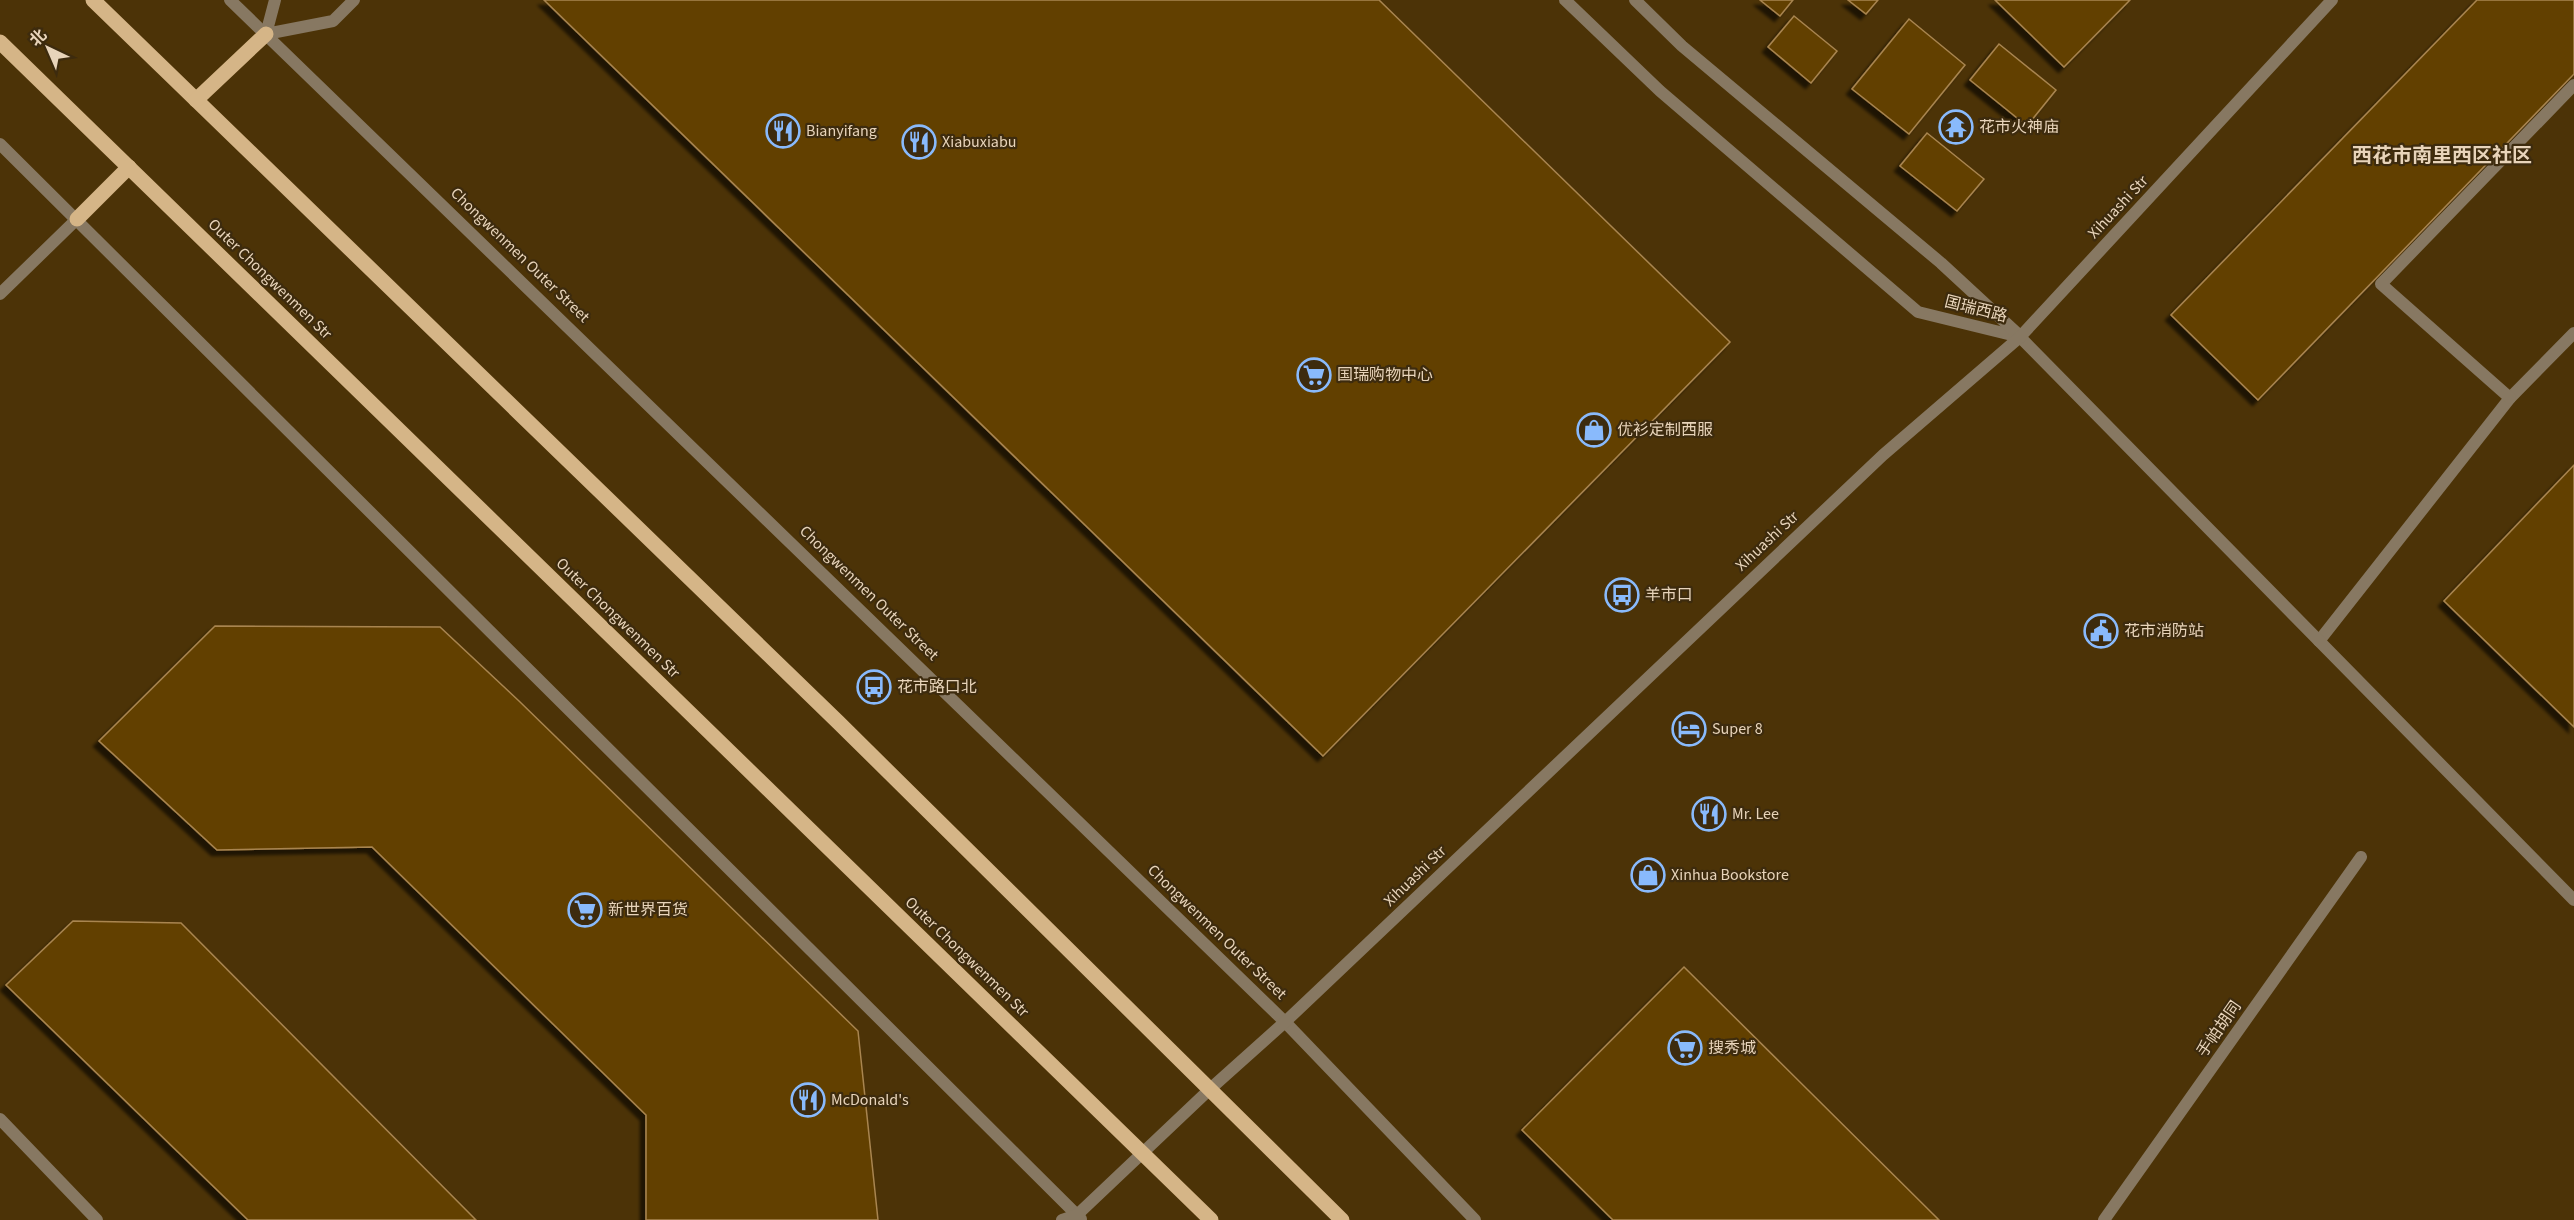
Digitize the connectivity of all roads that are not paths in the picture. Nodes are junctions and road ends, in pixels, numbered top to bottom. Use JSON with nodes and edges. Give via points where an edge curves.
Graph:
{"nodes":[{"id":1,"x":93,"y":0,"type":"edge"},
{"id":2,"x":230,"y":0,"type":"edge"},
{"id":3,"x":275,"y":0,"type":"edge"},
{"id":4,"x":354,"y":0,"type":"edge"},
{"id":5,"x":1565,"y":0,"type":"edge"},
{"id":6,"x":1635,"y":0,"type":"edge"},
{"id":7,"x":2332,"y":0,"type":"edge"},
{"id":8,"x":266,"y":34,"type":"junction"},
{"id":9,"x":0,"y":42,"type":"edge"},
{"id":10,"x":2574,"y":85,"type":"edge"},
{"id":11,"x":196,"y":100,"type":"junction"},
{"id":12,"x":0,"y":144,"type":"edge"},
{"id":13,"x":129,"y":167,"type":"junction"},
{"id":14,"x":77,"y":219,"type":"junction"},
{"id":15,"x":0,"y":294,"type":"edge"},
{"id":16,"x":2574,"y":333,"type":"edge"},
{"id":17,"x":2020,"y":337,"type":"junction"},
{"id":18,"x":2510,"y":398,"type":"junction"},
{"id":19,"x":2319,"y":641,"type":"junction"},
{"id":20,"x":2361,"y":857,"type":"dead end"},
{"id":21,"x":2574,"y":900,"type":"edge"},
{"id":22,"x":1285,"y":1022,"type":"junction"},
{"id":23,"x":1209,"y":1090,"type":"junction"},
{"id":24,"x":0,"y":1119,"type":"edge"},
{"id":25,"x":1142,"y":1153,"type":"junction"},
{"id":26,"x":1078,"y":1218,"type":"edge"},
{"id":27,"x":97,"y":1220,"type":"edge"},
{"id":28,"x":1062,"y":1220,"type":"edge"},
{"id":29,"x":1211,"y":1220,"type":"edge"},
{"id":30,"x":1342,"y":1220,"type":"edge"},
{"id":31,"x":1475,"y":1220,"type":"edge"},
{"id":32,"x":2104,"y":1220,"type":"edge"}],
"edges":[{"from":1,"to":11,"type":"main road"},
{"from":2,"to":8,"type":"street","name":"Chongwenmen Outer Street"},
{"from":3,"to":8,"type":"street"},
{"from":4,"to":8,"type":"street","via":[[333,21]]},
{"from":5,"to":17,"type":"street","name":"国瑞西路","via":[[1660,91],[1918,312]]},
{"from":6,"to":17,"type":"street","name":"国瑞西路","via":[[1682,46],[1941,263]]},
{"from":7,"to":17,"type":"street","name":"Xihuashi Str"},
{"from":8,"to":11,"type":"main road"},
{"from":8,"to":22,"type":"street","name":"Chongwenmen Outer Street"},
{"from":9,"to":13,"type":"main road","name":"Outer Chongwenmen Str"},
{"from":10,"to":18,"type":"street","via":[[2381,284]]},
{"from":11,"to":23,"type":"main road","via":[[830,714]]},
{"from":12,"to":14,"type":"street"},
{"from":13,"to":14,"type":"main road"},
{"from":13,"to":25,"type":"main road","name":"Outer Chongwenmen Str"},
{"from":14,"to":15,"type":"street"},
{"from":14,"to":26,"type":"street"},
{"from":16,"to":18,"type":"street"},
{"from":17,"to":19,"type":"street"},
{"from":17,"to":22,"type":"street","name":"Xihuashi Str","via":[[1883,455]]},
{"from":18,"to":19,"type":"street"},
{"from":19,"to":21,"type":"street"},
{"from":20,"to":32,"type":"street","name":"手帕胡同"},
{"from":22,"to":23,"type":"street","name":"Xihuashi Str"},
{"from":22,"to":31,"type":"street","name":"Chongwenmen Outer Street"},
{"from":23,"to":25,"type":"street","name":"Xihuashi Str"},
{"from":23,"to":30,"type":"main road"},
{"from":24,"to":27,"type":"street"},
{"from":25,"to":26,"type":"street","name":"Xihuashi Str"},
{"from":25,"to":29,"type":"main road","name":"Outer Chongwenmen Str"},
{"from":26,"to":28,"type":"street"}]}
